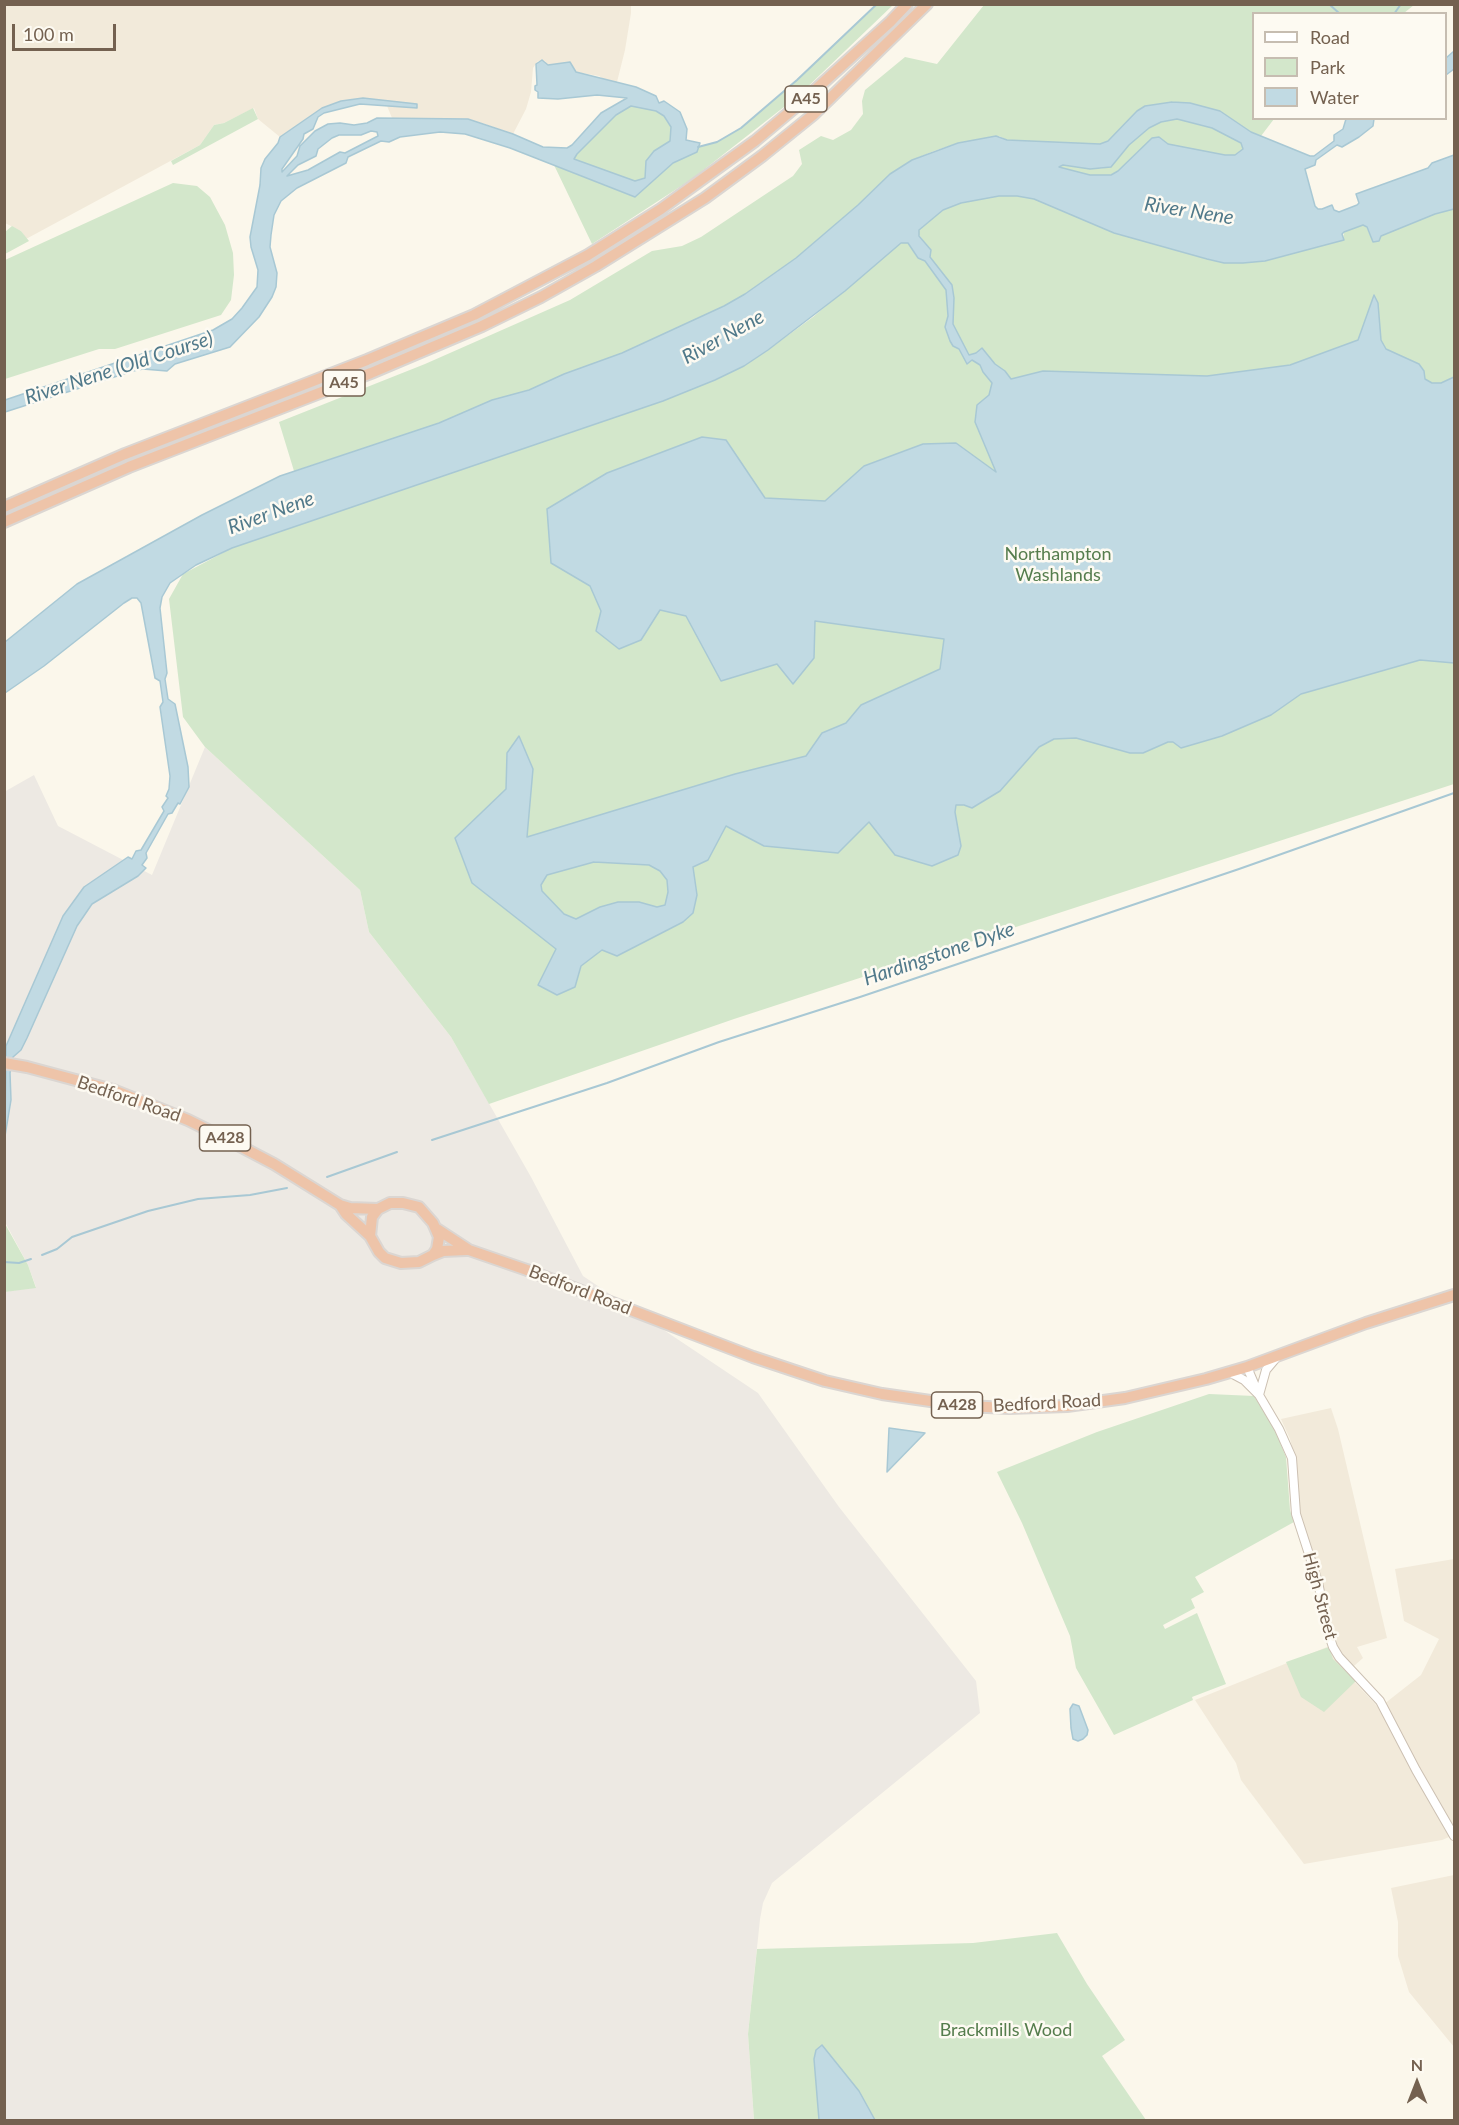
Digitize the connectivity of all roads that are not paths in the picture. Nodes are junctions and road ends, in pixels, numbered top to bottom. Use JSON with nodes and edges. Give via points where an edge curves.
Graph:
{"nodes":[{"id":1,"x":907,"y":4,"type":"edge"},
{"id":2,"x":927,"y":4,"type":"edge"},
{"id":3,"x":4,"y":507,"type":"edge"},
{"id":4,"x":4,"y":522,"type":"edge"},
{"id":5,"x":4,"y":1063,"type":"edge"},
{"id":6,"x":340,"y":1205,"type":"junction"},
{"id":7,"x":378,"y":1209,"type":"junction"},
{"id":8,"x":437,"y":1228,"type":"junction"},
{"id":9,"x":370,"y":1236,"type":"junction"},
{"id":10,"x":469,"y":1250,"type":"junction"},
{"id":11,"x":433,"y":1255,"type":"junction"},
{"id":12,"x":1455,"y":1295,"type":"edge"},
{"id":13,"x":1278,"y":1356,"type":"junction"},
{"id":14,"x":1247,"y":1367,"type":"junction"},
{"id":15,"x":1229,"y":1372,"type":"junction"},
{"id":16,"x":1259,"y":1395,"type":"junction"},
{"id":17,"x":1455,"y":1836,"type":"edge"}],
"edges":[{"from":1,"to":3,"type":"highway","number":"A45","via":[[755,141],[661,209],[588,255],[474,315],[125,454]]},
{"from":2,"to":4,"type":"highway","number":"A45","via":[[814,114],[762,156],[672,220],[587,272],[482,326],[129,467]]},
{"from":5,"to":6,"type":"highway","name":"Bedford Road","number":"A428","via":[[113,1090],[188,1120],[274,1164]]},
{"from":6,"to":7,"type":"highway","name":"Bedford Road","number":"A428"},
{"from":6,"to":9,"type":"highway","name":"Bedford Road","number":"A428"},
{"from":7,"to":8,"type":"highway","via":[[390,1203],[411,1205],[425,1213]]},
{"from":7,"to":9,"type":"highway","via":[[372,1217]]},
{"from":8,"to":10,"type":"highway","name":"Bedford Road","number":"A428"},
{"from":8,"to":11,"type":"highway","via":[[439,1243]]},
{"from":9,"to":11,"type":"highway","via":[[380,1252],[393,1262],[419,1262]]},
{"from":10,"to":11,"type":"highway","name":"Bedford Road","number":"A428"},
{"from":10,"to":15,"type":"highway","name":"Bedford Road","number":"A428","via":[[753,1358],[825,1381],[927,1402],[1009,1408],[1067,1406],[1125,1398]]},
{"from":12,"to":13,"type":"highway","name":"Bedford Road","number":"A428"},
{"from":13,"to":14,"type":"highway","name":"Bedford Road","number":"A428"},
{"from":13,"to":16,"type":"street","via":[[1266,1370]]},
{"from":14,"to":15,"type":"highway","name":"Bedford Road","number":"A428"},
{"from":14,"to":16,"type":"street","name":"High Street"},
{"from":15,"to":16,"type":"street","via":[[1245,1380]]},
{"from":16,"to":17,"type":"street","name":"High Street","via":[[1292,1458],[1296,1514],[1333,1647],[1380,1701]]}]}
